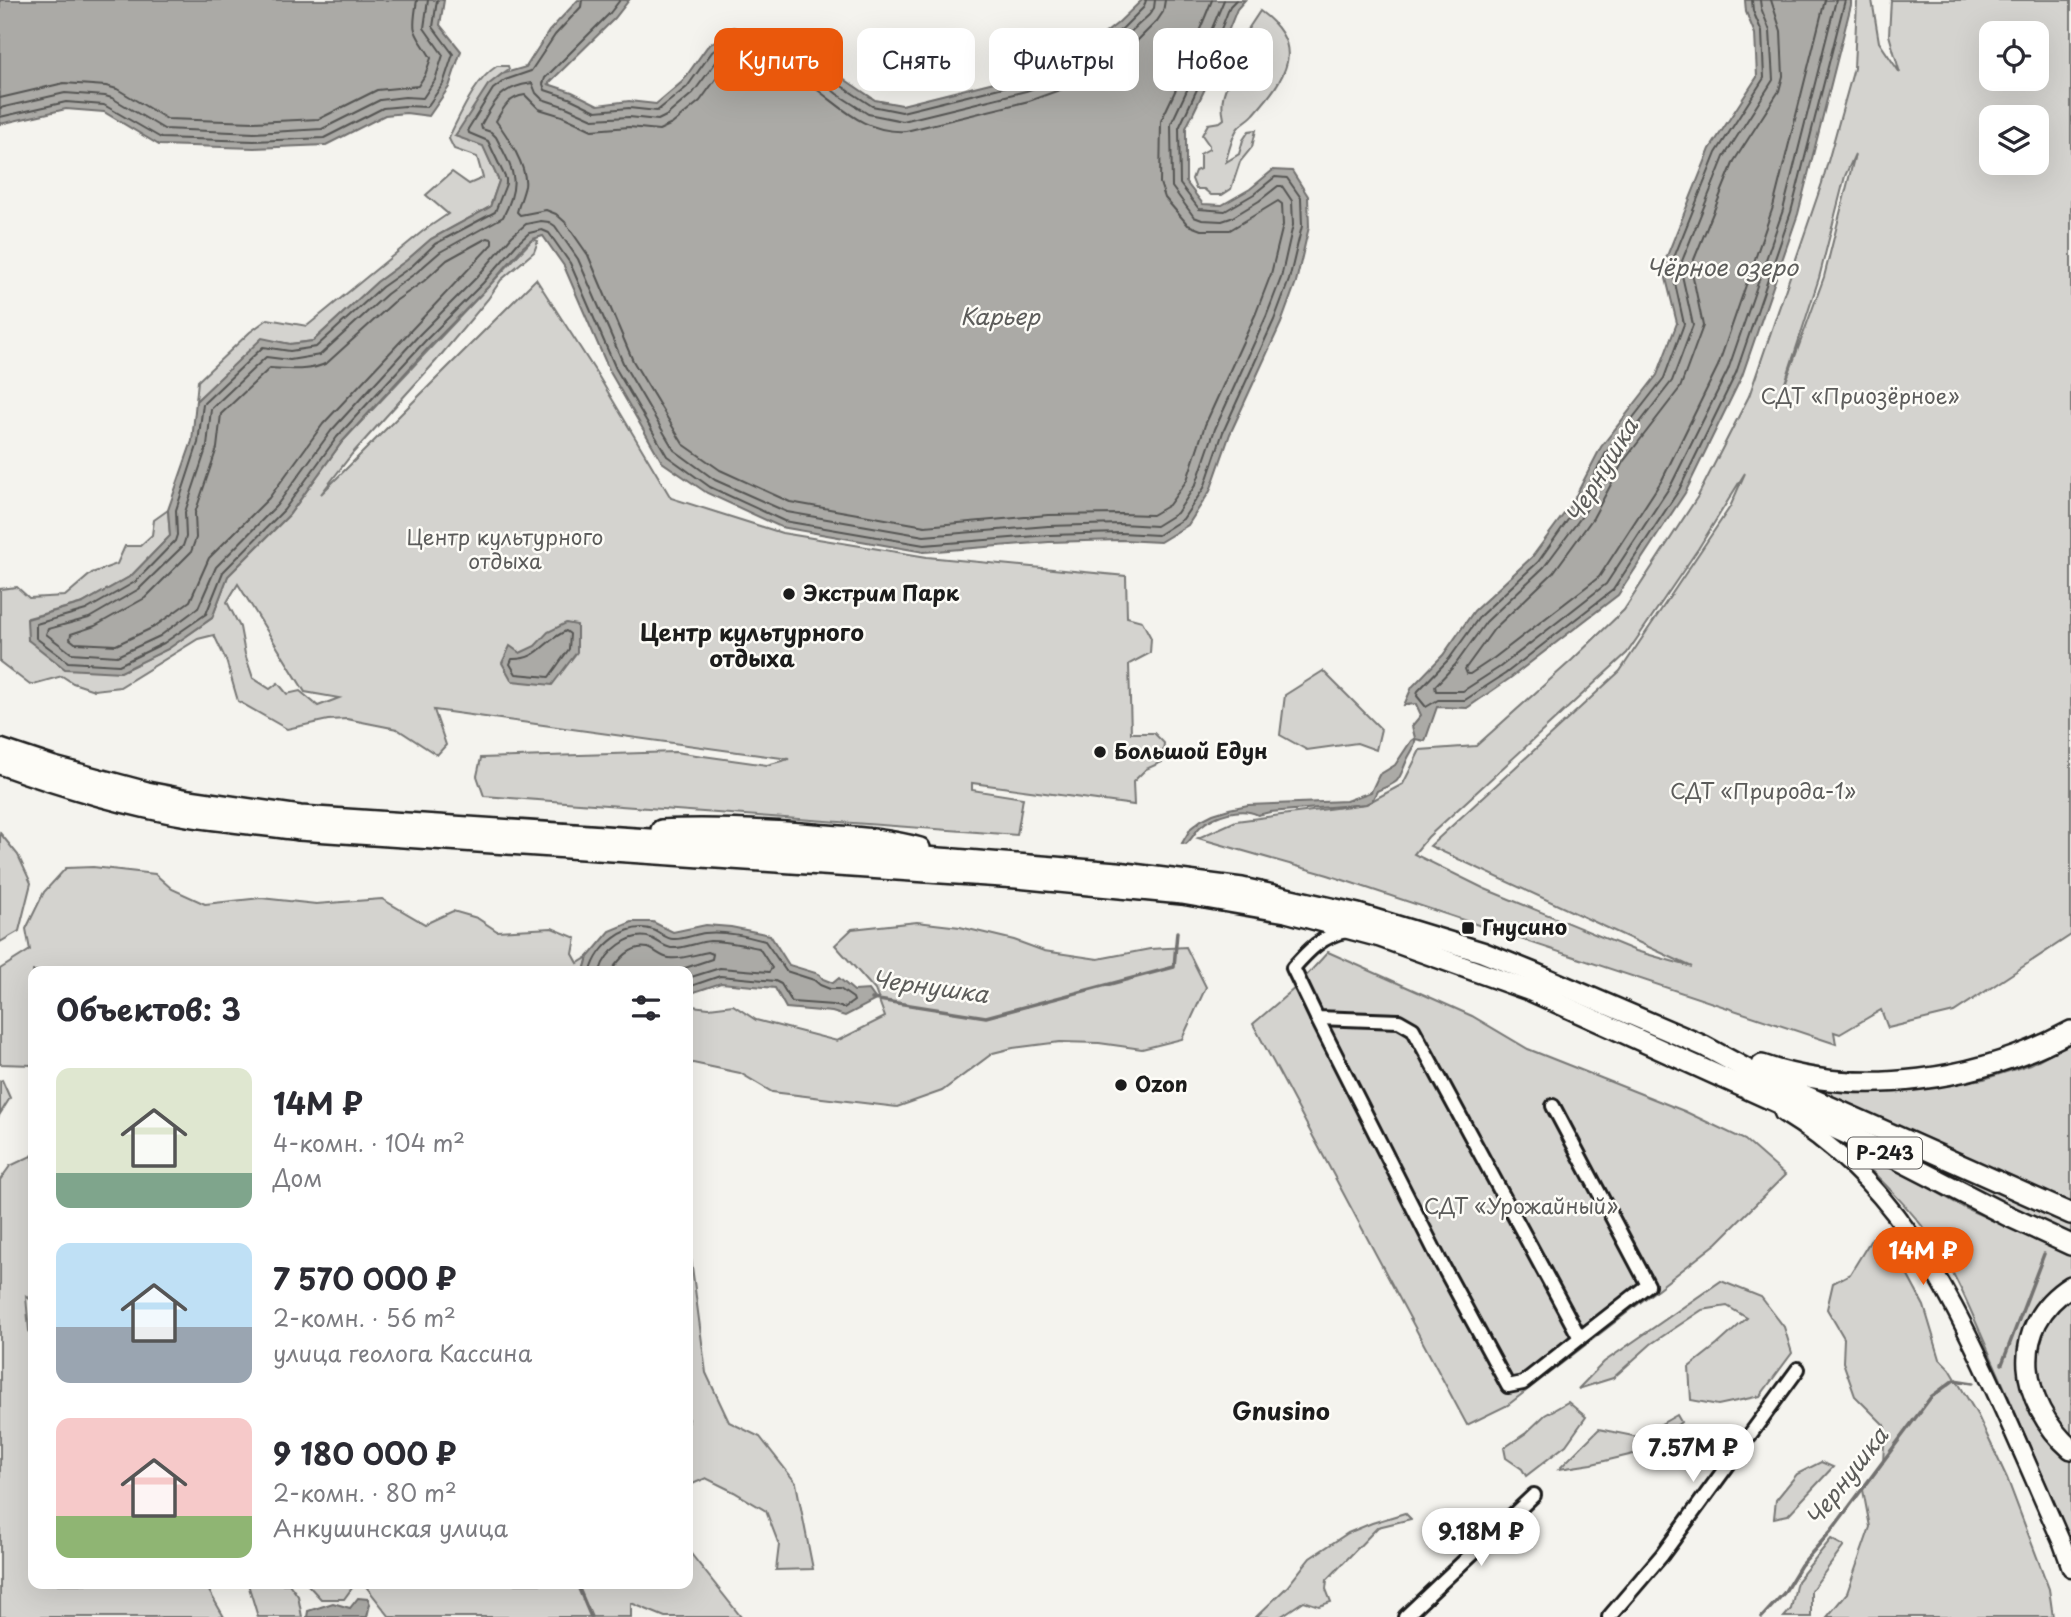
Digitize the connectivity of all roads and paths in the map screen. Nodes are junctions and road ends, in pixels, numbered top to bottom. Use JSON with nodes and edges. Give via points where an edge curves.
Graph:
{"nodes":[{"id":1,"x":0,"y":749,"type":"edge"},
{"id":2,"x":0,"y":764,"type":"edge"},
{"id":3,"x":1353,"y":930,"type":"junction"},
{"id":4,"x":1317,"y":1018,"type":"junction"},
{"id":5,"x":2071,"y":1031,"type":"edge"},
{"id":6,"x":1704,"y":1046,"type":"junction"},
{"id":7,"x":1698,"y":1066,"type":"junction"},
{"id":8,"x":1553,"y":1106,"type":"dead end"},
{"id":9,"x":2071,"y":1214,"type":"edge"},
{"id":10,"x":2071,"y":1245,"type":"edge"},
{"id":11,"x":2071,"y":1286,"type":"edge"},
{"id":12,"x":1580,"y":1338,"type":"junction"},
{"id":13,"x":1798,"y":1369,"type":"dead end"},
{"id":14,"x":2071,"y":1449,"type":"edge"},
{"id":15,"x":1534,"y":1495,"type":"dead end"},
{"id":16,"x":2071,"y":1568,"type":"edge"},
{"id":17,"x":1405,"y":1617,"type":"edge"},
{"id":18,"x":1609,"y":1617,"type":"edge"}],
"edges":[{"from":1,"to":6,"type":"highway","via":[[90,777],[189,800],[300,816],[976,861],[1242,888],[1391,923],[1482,952]]},
{"from":2,"to":3,"type":"highway","via":[[146,808],[299,830],[1115,887],[1242,903]]},
{"from":3,"to":4,"type":"street","via":[[1327,937],[1293,968]]},
{"from":3,"to":7,"type":"highway","via":[[1531,991]]},
{"from":4,"to":12,"type":"street","via":[[1399,1021],[1413,1029]]},
{"from":4,"to":12,"type":"street","via":[[1508,1386],[1524,1383]]},
{"from":5,"to":6,"type":"highway","via":[[1978,1069],[1891,1081],[1799,1074]]},
{"from":6,"to":9,"type":"highway","number":"Р-243","via":[[1750,1071]]},
{"from":7,"to":10,"type":"highway","number":"Р-243"},
{"from":7,"to":16,"type":"main road","number":"Р-243","via":[[1811,1131],[1854,1167],[1909,1231],[1960,1318]]},
{"from":8,"to":12,"type":"street","via":[[1648,1285]]},
{"from":11,"to":14,"type":"highway","via":[[2046,1308],[2035,1328],[2027,1368],[2038,1409]]},
{"from":13,"to":18,"type":"street","via":[[1662,1555]]},
{"from":15,"to":17,"type":"street"}]}
